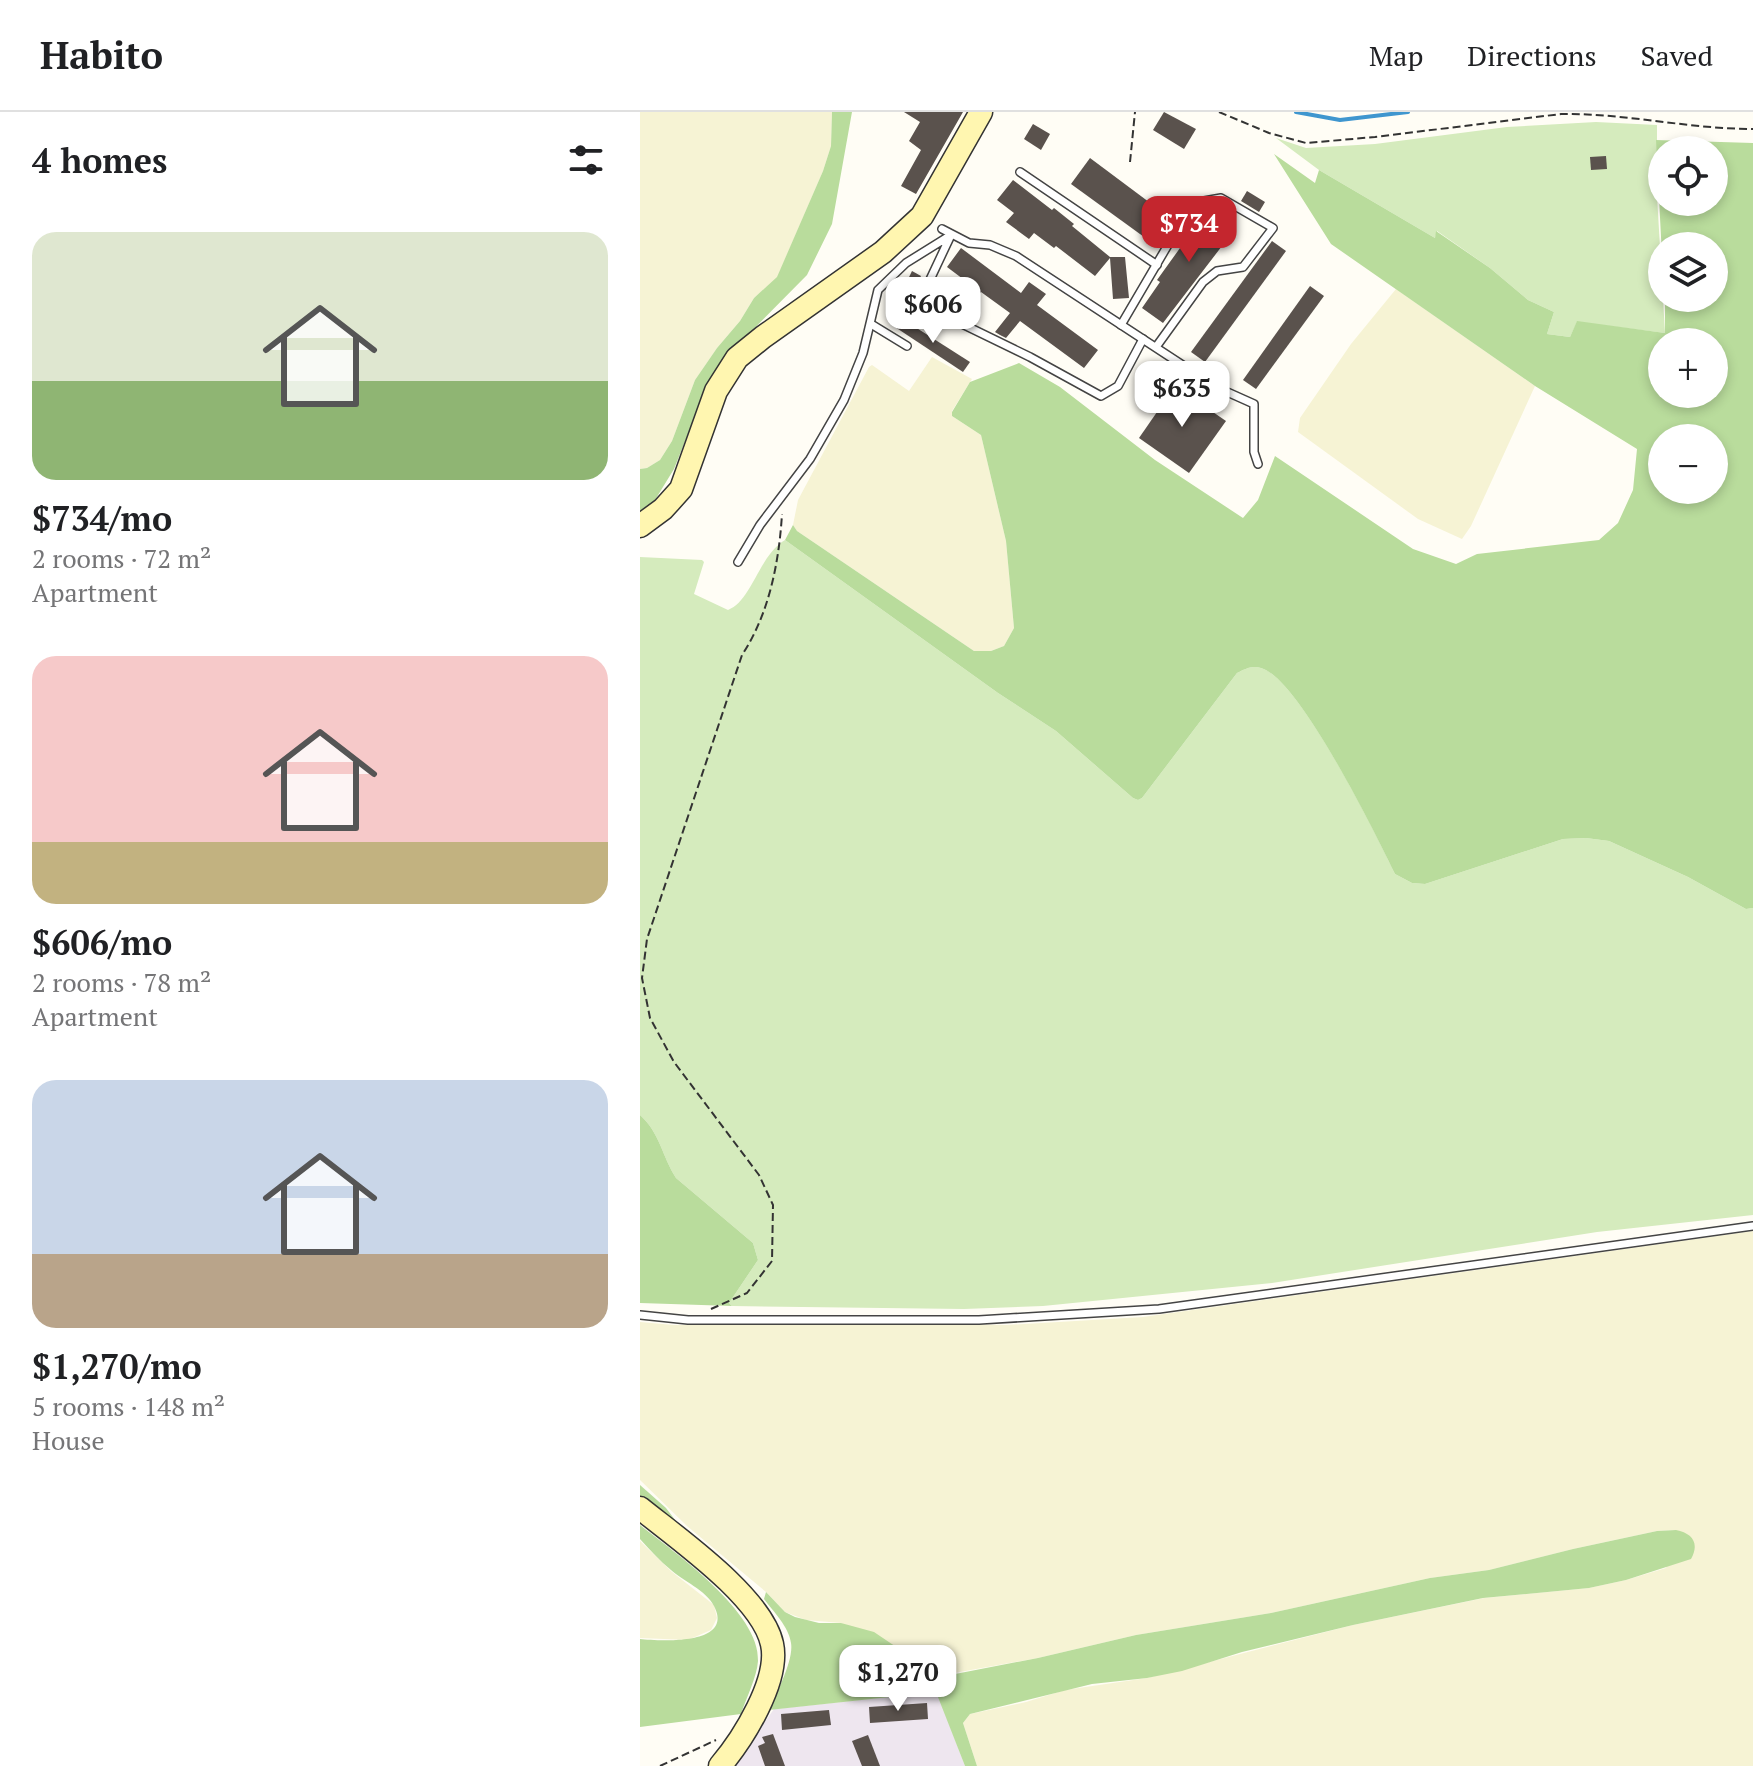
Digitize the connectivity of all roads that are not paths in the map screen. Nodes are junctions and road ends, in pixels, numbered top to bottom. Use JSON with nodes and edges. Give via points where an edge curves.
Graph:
{"nodes":[{"id":1,"x":981,"y":112,"type":"edge"},
{"id":2,"x":1020,"y":172,"type":"dead end"},
{"id":3,"x":942,"y":229,"type":"dead end"},
{"id":4,"x":951,"y":235,"type":"junction"},
{"id":5,"x":1157,"y":265,"type":"junction"},
{"id":6,"x":871,"y":324,"type":"junction"},
{"id":7,"x":1121,"y":325,"type":"junction"},
{"id":8,"x":1143,"y":339,"type":"junction"},
{"id":9,"x":907,"y":346,"type":"dead end"},
{"id":10,"x":1156,"y":347,"type":"junction"},
{"id":11,"x":1258,"y":464,"type":"dead end"},
{"id":12,"x":640,"y":526,"type":"edge"},
{"id":13,"x":738,"y":562,"type":"dead end"},
{"id":14,"x":1753,"y":1226,"type":"edge"},
{"id":15,"x":640,"y":1315,"type":"edge"},
{"id":16,"x":640,"y":1508,"type":"edge"},
{"id":17,"x":720,"y":1766,"type":"edge"}],
"edges":[{"from":1,"to":12,"type":"main road","via":[[922,216],[883,252],[737,358],[716,391],[681,489]]},
{"from":2,"to":5,"type":"lane"},
{"from":3,"to":4,"type":"lane"},
{"from":4,"to":6,"type":"lane","via":[[906,263],[878,290]]},
{"from":4,"to":7,"type":"lane","via":[[1016,256]]},
{"from":4,"to":8,"type":"lane","via":[[919,303],[1101,396],[1118,386]]},
{"from":5,"to":7,"type":"lane"},
{"from":5,"to":10,"type":"lane","via":[[1204,201],[1221,198],[1273,228],[1243,267],[1217,271],[1203,282]]},
{"from":6,"to":9,"type":"lane"},
{"from":6,"to":13,"type":"lane","via":[[844,400]]},
{"from":7,"to":8,"type":"lane"},
{"from":8,"to":10,"type":"lane"},
{"from":10,"to":11,"type":"lane","via":[[1216,387],[1254,404]]},
{"from":14,"to":15,"type":"lane","via":[[1159,1309],[979,1320],[688,1320]]},
{"from":16,"to":17,"type":"main road","via":[[744,1598],[772,1643],[770,1678],[751,1720]]}]}
